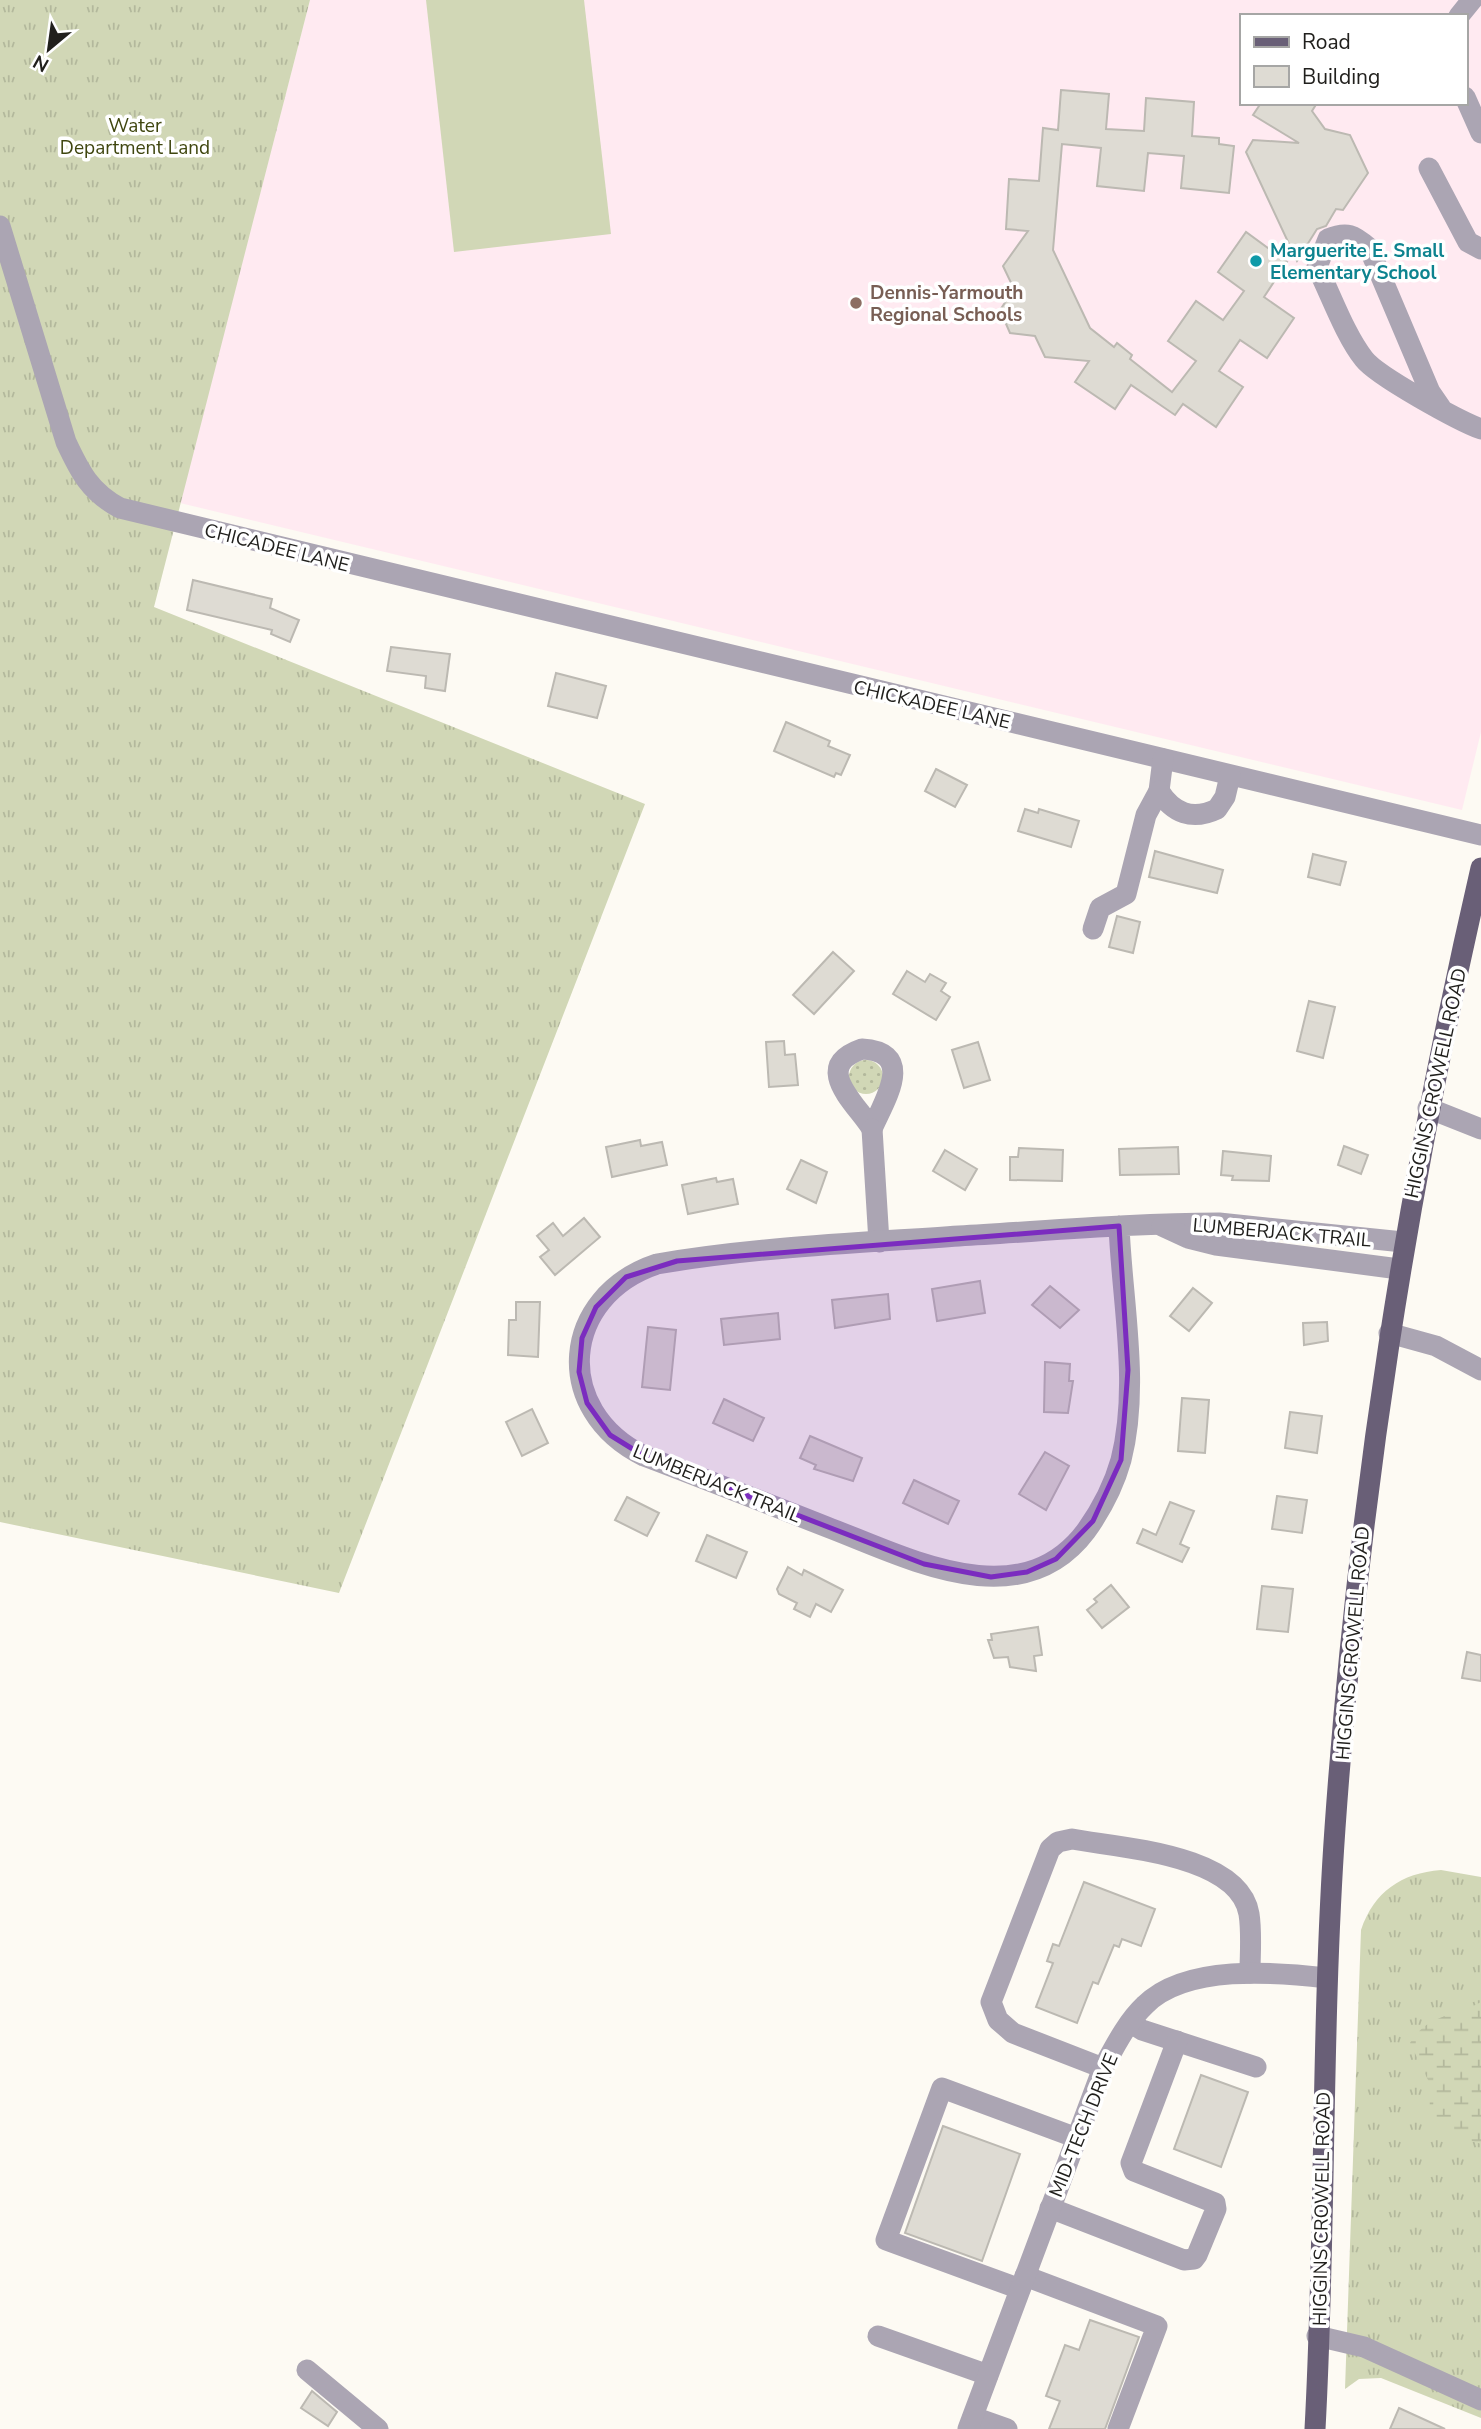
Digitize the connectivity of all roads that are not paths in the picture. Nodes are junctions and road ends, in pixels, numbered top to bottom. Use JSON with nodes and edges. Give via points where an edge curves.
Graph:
{"nodes":[{"id":1,"x":1472,"y":0,"type":"edge"},
{"id":2,"x":1461,"y":14,"type":"edge"},
{"id":3,"x":1467,"y":102,"type":"edge"},
{"id":4,"x":1481,"y":133,"type":"edge"},
{"id":5,"x":1429,"y":168,"type":"dead end"},
{"id":6,"x":0,"y":226,"type":"edge"},
{"id":7,"x":1481,"y":249,"type":"edge"},
{"id":8,"x":1441,"y":408,"type":"junction"},
{"id":9,"x":1481,"y":429,"type":"edge"},
{"id":10,"x":383,"y":573,"type":"joint"},
{"id":11,"x":1163,"y":759,"type":"junction"},
{"id":12,"x":1230,"y":776,"type":"junction"},
{"id":13,"x":1158,"y":791,"type":"junction"},
{"id":14,"x":1481,"y":835,"type":"edge"},
{"id":15,"x":1481,"y":868,"type":"edge"},
{"id":16,"x":1093,"y":929,"type":"dead end"},
{"id":17,"x":1428,"y":1108,"type":"junction"},
{"id":18,"x":872,"y":1129,"type":"dead end"},
{"id":19,"x":1481,"y":1129,"type":"edge"},
{"id":20,"x":1119,"y":1226,"type":"junction"},
{"id":21,"x":1160,"y":1226,"type":"junction"},
{"id":22,"x":1302,"y":1232,"type":"junction"},
{"id":23,"x":878,"y":1241,"type":"junction"},
{"id":24,"x":1403,"y":1242,"type":"junction"},
{"id":25,"x":1299,"y":1255,"type":"junction"},
{"id":26,"x":1399,"y":1269,"type":"junction"},
{"id":27,"x":1389,"y":1333,"type":"junction"},
{"id":28,"x":1481,"y":1370,"type":"edge"},
{"id":29,"x":1250,"y":1973,"type":"junction"},
{"id":30,"x":1327,"y":1978,"type":"junction"},
{"id":31,"x":1131,"y":2023,"type":"junction"},
{"id":32,"x":1177,"y":2041,"type":"junction"},
{"id":33,"x":1256,"y":2067,"type":"dead end"},
{"id":34,"x":1104,"y":2068,"type":"junction"},
{"id":35,"x":1077,"y":2138,"type":"junction"},
{"id":36,"x":1050,"y":2208,"type":"junction"},
{"id":37,"x":1022,"y":2282,"type":"junction"},
{"id":38,"x":878,"y":2336,"type":"dead end"},
{"id":39,"x":1317,"y":2336,"type":"junction"},
{"id":40,"x":307,"y":2370,"type":"dead end"},
{"id":41,"x":988,"y":2375,"type":"junction"},
{"id":42,"x":1481,"y":2400,"type":"edge"},
{"id":43,"x":970,"y":2423,"type":"edge"},
{"id":44,"x":378,"y":2429,"type":"edge"},
{"id":45,"x":1007,"y":2429,"type":"edge"},
{"id":46,"x":1118,"y":2429,"type":"edge"},
{"id":47,"x":1315,"y":2429,"type":"edge"}],
"edges":[{"from":1,"to":2,"type":"street"},
{"from":3,"to":4,"type":"street"},
{"from":5,"to":7,"type":"street","via":[[1468,242]]},
{"from":6,"to":10,"type":"street","name":"CHICADEE LANE","via":[[66,442],[99,497],[120,508]]},
{"from":8,"to":8,"type":"street","via":[[1363,359],[1317,267],[1328,239],[1342,233],[1355,235],[1369,248]]},
{"from":8,"to":9,"type":"street"},
{"from":10,"to":11,"type":"street","name":"CHICKADEE LANE"},
{"from":11,"to":12,"type":"street","name":"CHICKADEE LANE"},
{"from":11,"to":13,"type":"street"},
{"from":12,"to":13,"type":"street","via":[[1222,804],[1198,815],[1176,811]]},
{"from":12,"to":14,"type":"street","name":"CHICKADEE LANE"},
{"from":13,"to":16,"type":"street","via":[[1146,815],[1126,894],[1100,908]]},
{"from":15,"to":17,"type":"main road","name":"HIGGINS CROWELL ROAD"},
{"from":17,"to":19,"type":"street"},
{"from":17,"to":24,"type":"main road","name":"HIGGINS CROWELL ROAD"},
{"from":18,"to":23,"type":"street"},
{"from":20,"to":21,"type":"street","name":"LUMBERJACK TRAIL"},
{"from":20,"to":23,"type":"street","name":"LUMBERJACK TRAIL"},
{"from":20,"to":23,"type":"street","name":"LUMBERJACK TRAIL","via":[[1128,1370],[1121,1460],[1093,1521],[1069,1550],[1044,1566],[1010,1576],[973,1576],[924,1564],[643,1455],[610,1435],[587,1403],[579,1372],[582,1338],[596,1307],[626,1277],[677,1261]]},
{"from":21,"to":22,"type":"street","name":"LUMBERJACK TRAIL","via":[[1220,1223]]},
{"from":21,"to":25,"type":"street","name":"LUMBERJACK TRAIL","via":[[1216,1245]]},
{"from":22,"to":24,"type":"street","name":"LUMBERJACK TRAIL"},
{"from":22,"to":25,"type":"street"},
{"from":24,"to":26,"type":"main road","name":"HIGGINS CROWELL ROAD"},
{"from":25,"to":26,"type":"street","name":"LUMBERJACK TRAIL"},
{"from":26,"to":27,"type":"main road","name":"HIGGINS CROWELL ROAD"},
{"from":27,"to":28,"type":"street","via":[[1436,1346]]},
{"from":27,"to":30,"type":"main road","name":"HIGGINS CROWELL ROAD","via":[[1355,1599]]},
{"from":29,"to":30,"type":"street","name":"MID-TECH DRIVE"},
{"from":29,"to":31,"type":"street","name":"MID-TECH DRIVE","via":[[1178,1985],[1145,2004]]},
{"from":29,"to":34,"type":"street","via":[[1249,1913],[1241,1894],[1221,1875],[1201,1864],[1072,1839],[1058,1842],[1050,1849],[991,2002],[998,2020],[1013,2033]]},
{"from":30,"to":39,"type":"main road","name":"HIGGINS CROWELL ROAD"},
{"from":31,"to":32,"type":"street"},
{"from":31,"to":34,"type":"street","name":"MID-TECH DRIVE"},
{"from":32,"to":33,"type":"street"},
{"from":32,"to":36,"type":"street","via":[[1131,2163],[1134,2171],[1215,2203],[1198,2255],[1184,2260]]},
{"from":34,"to":35,"type":"street","name":"MID-TECH DRIVE"},
{"from":35,"to":36,"type":"street","name":"MID-TECH DRIVE"},
{"from":35,"to":37,"type":"street","via":[[942,2088],[886,2241]]},
{"from":36,"to":37,"type":"street","name":"MID-TECH DRIVE"},
{"from":37,"to":41,"type":"street","name":"MID-TECH DRIVE"},
{"from":37,"to":46,"type":"street","via":[[1157,2326]]},
{"from":38,"to":41,"type":"street"},
{"from":39,"to":42,"type":"street","via":[[1364,2347]]},
{"from":39,"to":47,"type":"main road","name":"HIGGINS CROWELL ROAD"},
{"from":40,"to":44,"type":"street"},
{"from":41,"to":43,"type":"street","name":"MID-TECH DRIVE"},
{"from":43,"to":45,"type":"street"}]}
